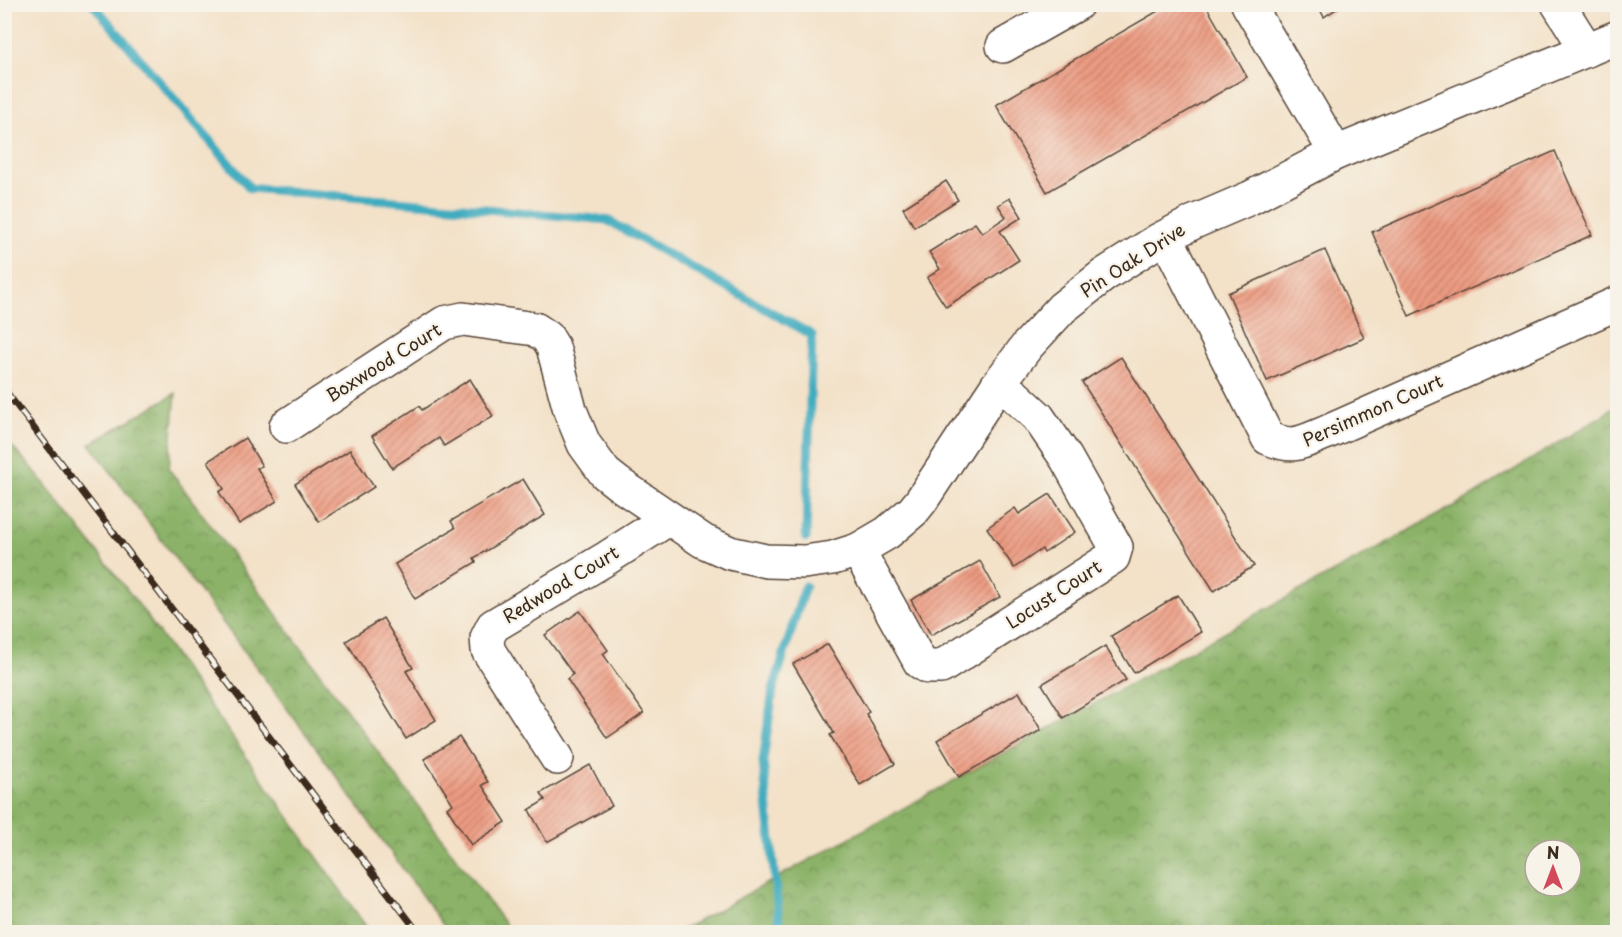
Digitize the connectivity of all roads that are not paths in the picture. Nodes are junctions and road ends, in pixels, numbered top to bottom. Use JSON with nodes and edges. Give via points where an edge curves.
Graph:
{"nodes":[{"id":1,"x":1077,"y":4,"type":"edge"},
{"id":2,"x":1248,"y":4,"type":"edge"},
{"id":3,"x":1558,"y":4,"type":"edge"},
{"id":4,"x":1617,"y":37,"type":"edge"},
{"id":5,"x":1003,"y":46,"type":"dead end"},
{"id":6,"x":1587,"y":50,"type":"junction"},
{"id":7,"x":1336,"y":153,"type":"junction"},
{"id":8,"x":1166,"y":237,"type":"junction"},
{"id":9,"x":1617,"y":303,"type":"edge"},
{"id":10,"x":997,"y":386,"type":"junction"},
{"id":11,"x":285,"y":426,"type":"dead end"},
{"id":12,"x":668,"y":519,"type":"junction"},
{"id":13,"x":858,"y":550,"type":"junction"},
{"id":14,"x":557,"y":758,"type":"dead end"}],
"edges":[{"from":1,"to":5,"type":"street"},
{"from":2,"to":7,"type":"street"},
{"from":3,"to":6,"type":"street"},
{"from":4,"to":6,"type":"street","name":"Pin Oak Drive"},
{"from":6,"to":7,"type":"street","name":"Pin Oak Drive"},
{"from":7,"to":8,"type":"street","name":"Pin Oak Drive"},
{"from":8,"to":9,"type":"street","name":"Persimmon Court","via":[[1268,438],[1295,445]]},
{"from":8,"to":10,"type":"street","name":"Pin Oak Drive","via":[[1104,275],[1062,308]]},
{"from":10,"to":13,"type":"street","name":"Pin Oak Drive","via":[[921,501],[888,533]]},
{"from":10,"to":13,"type":"street","name":"Locust Court","via":[[1014,395],[1038,417],[1066,458],[1116,547],[1113,557],[941,667],[928,667],[920,662]]},
{"from":11,"to":12,"type":"street","name":"Boxwood Court","via":[[444,323],[463,319],[535,329],[553,347],[584,444],[605,473]]},
{"from":12,"to":13,"type":"street","name":"Pin Oak Drive","via":[[730,553],[766,561],[804,562]]},
{"from":12,"to":14,"type":"street","name":"Redwood Court","via":[[493,626],[488,650]]}]}
